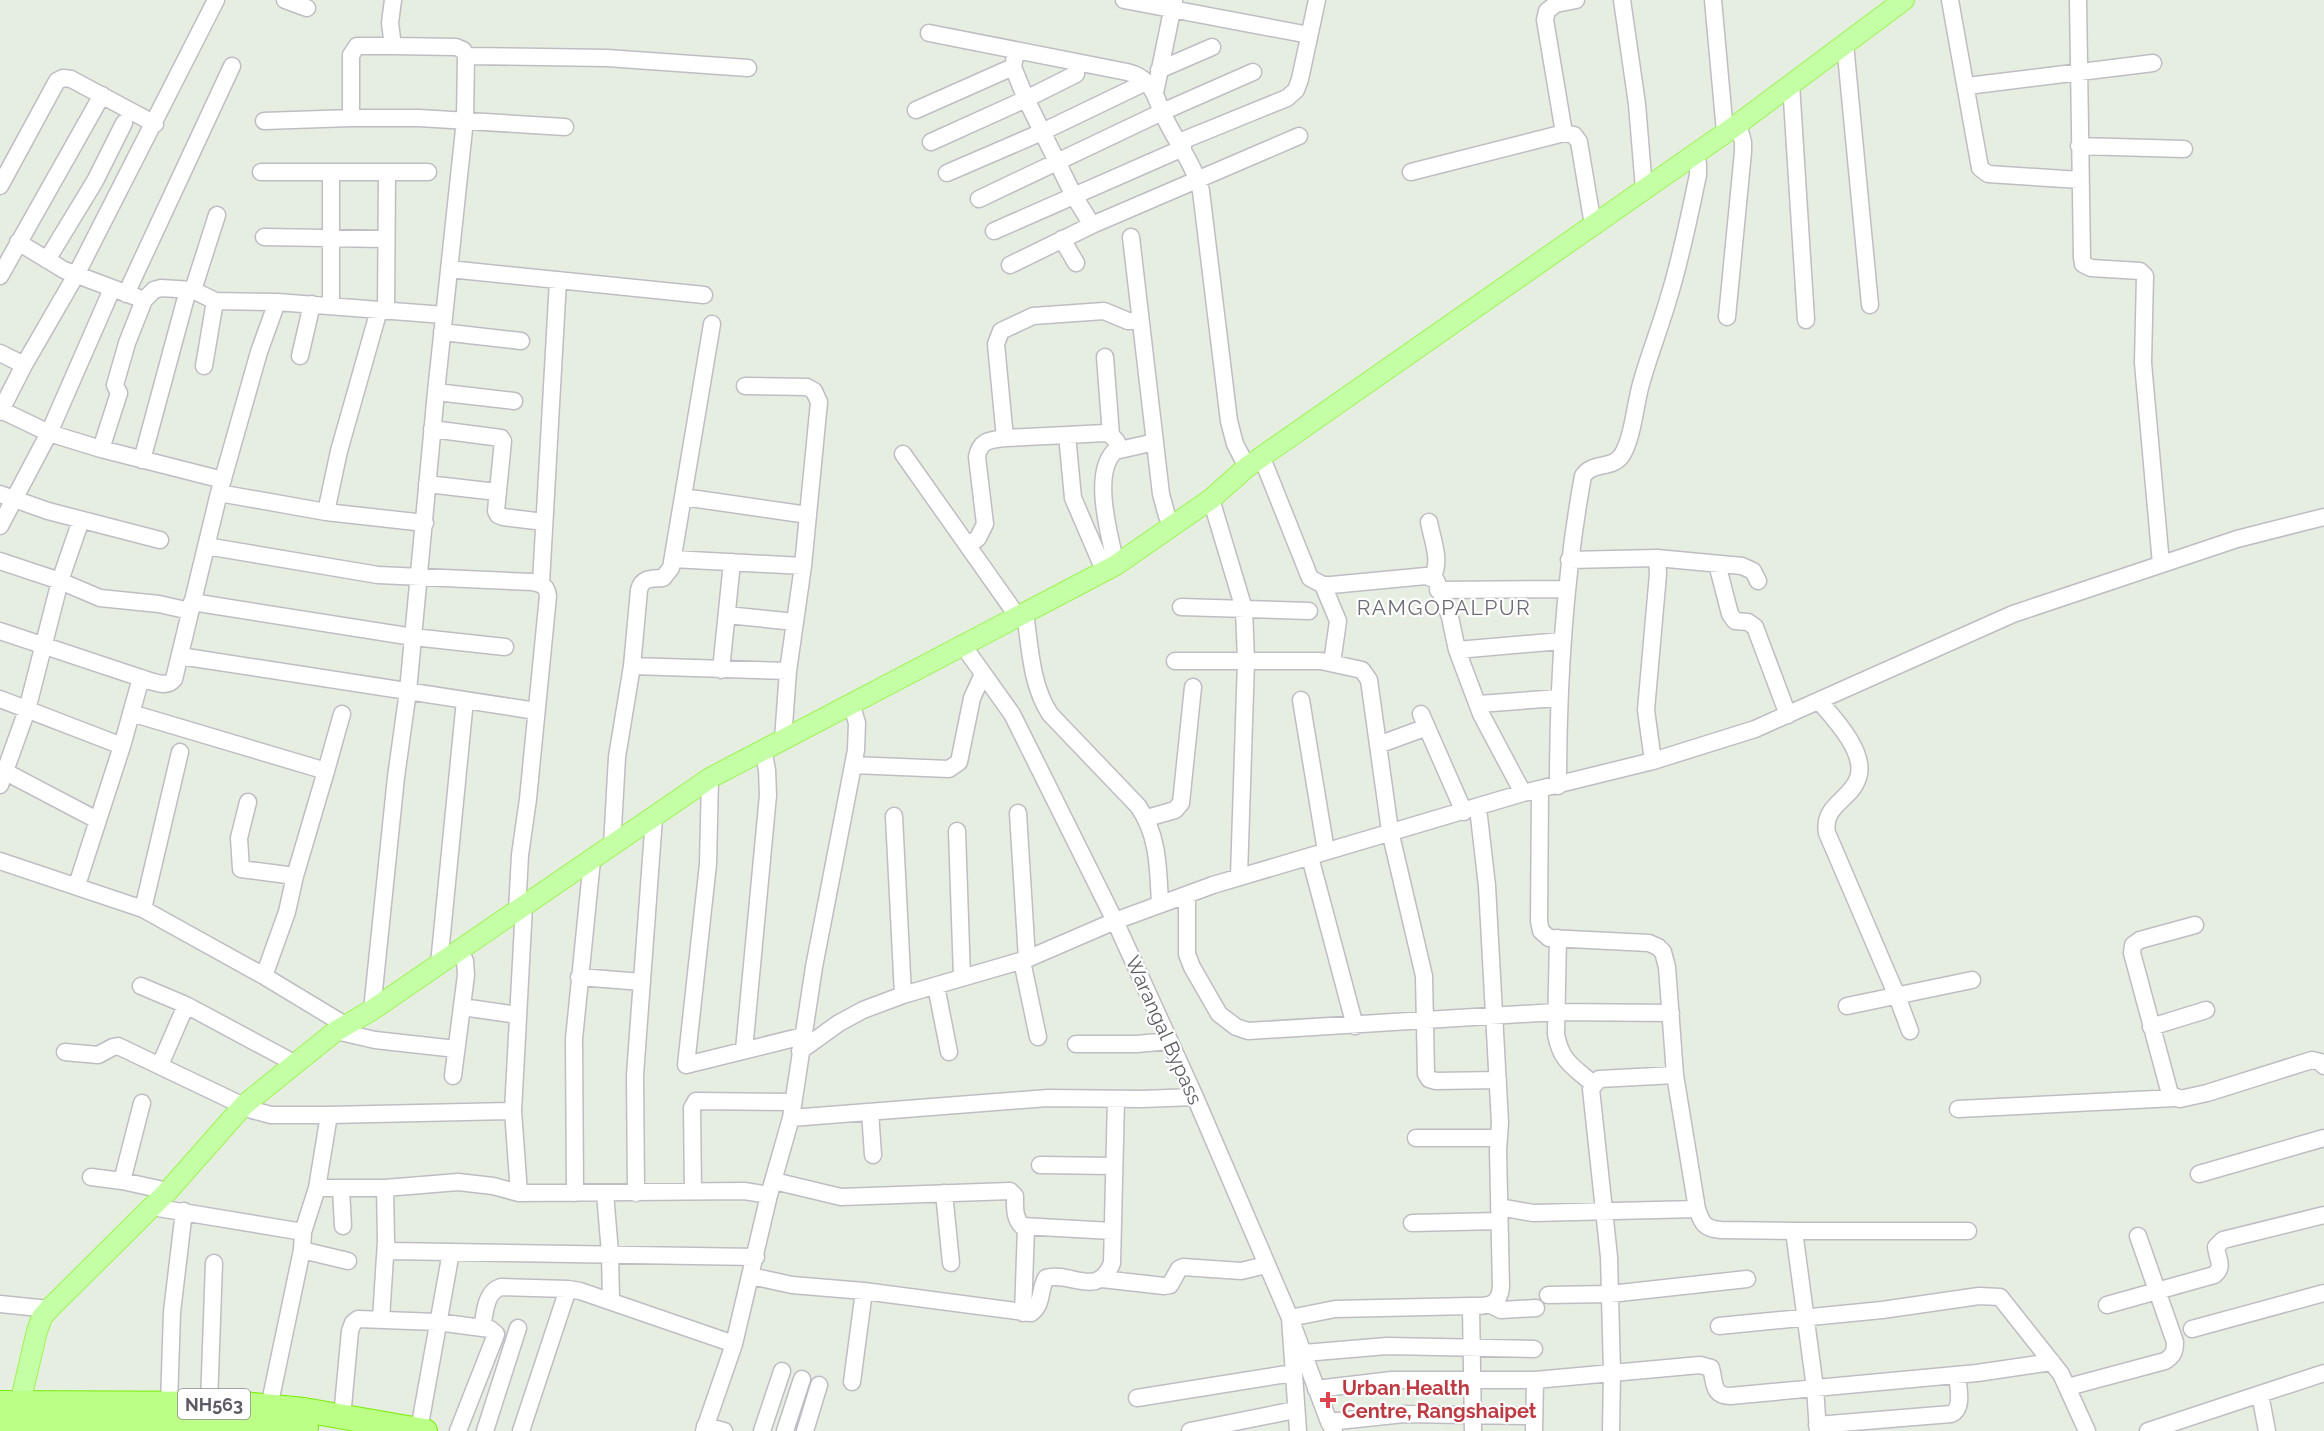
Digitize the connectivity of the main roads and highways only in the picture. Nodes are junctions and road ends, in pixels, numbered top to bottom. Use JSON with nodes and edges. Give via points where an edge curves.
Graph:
{"nodes":[{"id":1,"x":1904,"y":0,"type":"edge"},
{"id":2,"x":10,"y":1420,"type":"edge"},
{"id":3,"x":336,"y":1424,"type":"edge"},
{"id":4,"x":127,"y":1427,"type":"edge"},
{"id":5,"x":422,"y":1430,"type":"edge"}],
"edges":[{"from":1,"to":2,"type":"main road","via":[[1732,128],[1110,568],[710,778],[294,1063],[244,1105],[168,1191],[42,1317]]},
{"from":2,"to":3,"type":"highway","number":"NH563","via":[[209,1403],[269,1407]]},
{"from":2,"to":4,"type":"highway","number":"NH563"},
{"from":3,"to":4,"type":"highway","number":"NH563","via":[[168,1421]]},
{"from":3,"to":5,"type":"highway","number":"NH563"}]}
